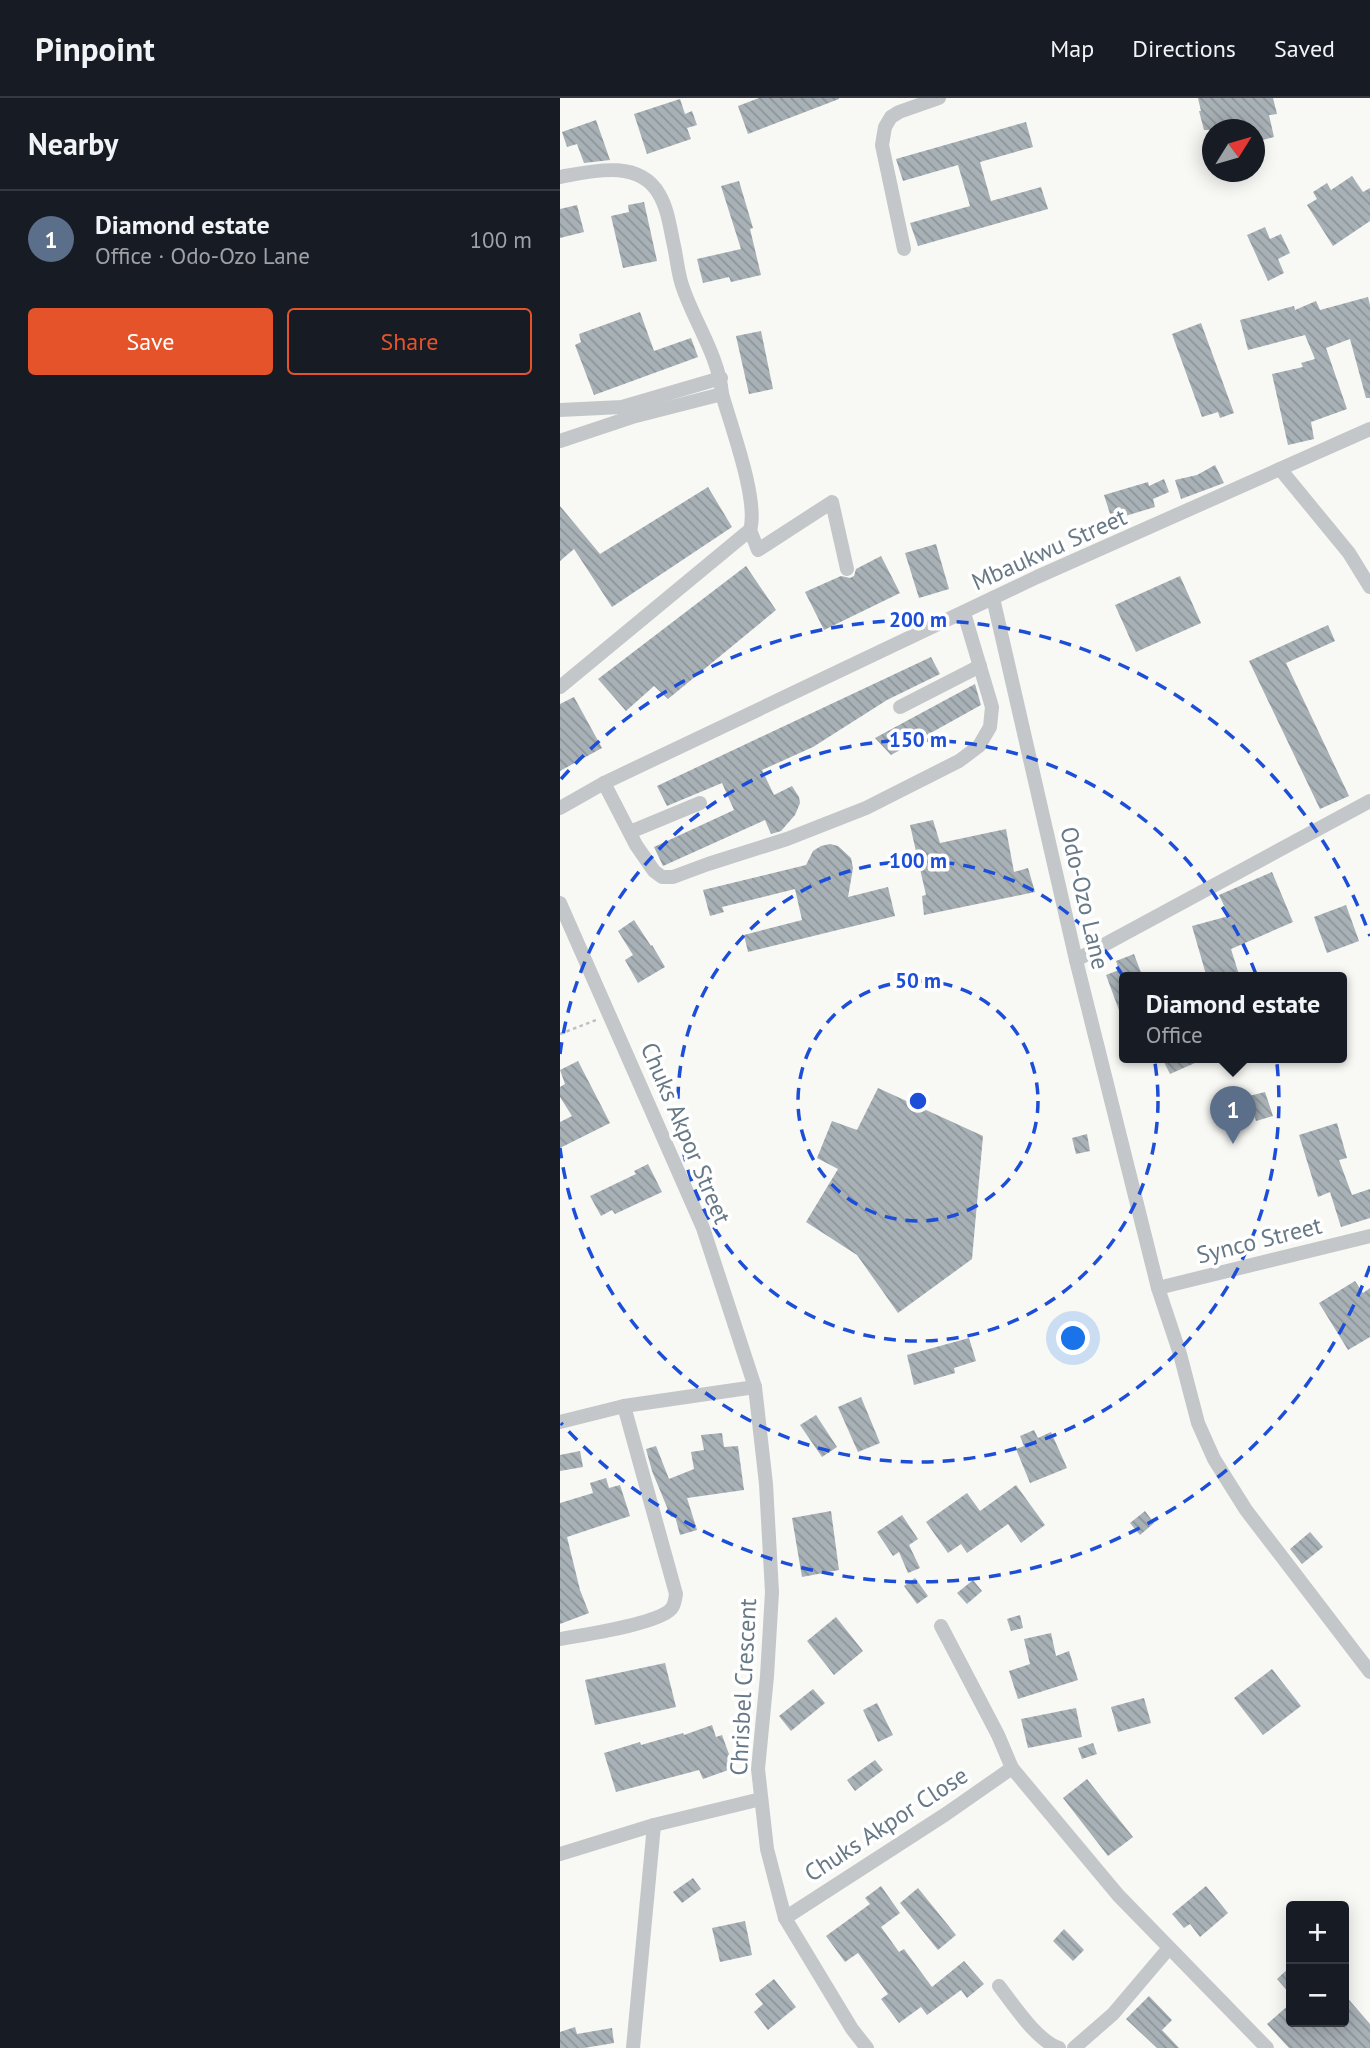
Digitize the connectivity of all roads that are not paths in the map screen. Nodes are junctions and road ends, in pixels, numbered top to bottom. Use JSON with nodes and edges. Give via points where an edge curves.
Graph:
{"nodes":[{"id":1,"x":939,"y":98,"type":"edge"},
{"id":2,"x":560,"y":177,"type":"edge"},
{"id":3,"x":904,"y":249,"type":"dead end"},
{"id":4,"x":721,"y":378,"type":"junction"},
{"id":5,"x":722,"y":394,"type":"junction"},
{"id":6,"x":560,"y":410,"type":"edge"},
{"id":7,"x":1370,"y":429,"type":"edge"},
{"id":8,"x":560,"y":441,"type":"edge"},
{"id":9,"x":1280,"y":469,"type":"junction"},
{"id":10,"x":750,"y":530,"type":"junction"},
{"id":11,"x":847,"y":569,"type":"dead end"},
{"id":12,"x":1370,"y":587,"type":"edge"},
{"id":13,"x":993,"y":598,"type":"junction"},
{"id":14,"x":964,"y":613,"type":"junction"},
{"id":15,"x":980,"y":666,"type":"junction"},
{"id":16,"x":560,"y":687,"type":"edge"},
{"id":17,"x":900,"y":707,"type":"dead end"},
{"id":18,"x":604,"y":783,"type":"junction"},
{"id":19,"x":1370,"y":801,"type":"edge"},
{"id":20,"x":700,"y":803,"type":"dead end"},
{"id":21,"x":560,"y":808,"type":"edge"},
{"id":22,"x":630,"y":832,"type":"junction"},
{"id":23,"x":560,"y":903,"type":"edge"},
{"id":24,"x":1076,"y":961,"type":"junction"},
{"id":25,"x":1370,"y":1236,"type":"edge"},
{"id":26,"x":1158,"y":1288,"type":"junction"},
{"id":27,"x":755,"y":1387,"type":"junction"},
{"id":28,"x":624,"y":1406,"type":"junction"},
{"id":29,"x":560,"y":1422,"type":"edge"},
{"id":30,"x":941,"y":1626,"type":"dead end"},
{"id":31,"x":560,"y":1639,"type":"edge"},
{"id":32,"x":1370,"y":1672,"type":"edge"},
{"id":33,"x":1012,"y":1768,"type":"junction"},
{"id":34,"x":761,"y":1799,"type":"junction"},
{"id":35,"x":654,"y":1825,"type":"junction"},
{"id":36,"x":560,"y":1854,"type":"edge"},
{"id":37,"x":785,"y":1918,"type":"junction"},
{"id":38,"x":1169,"y":1948,"type":"junction"},
{"id":39,"x":999,"y":1986,"type":"dead end"},
{"id":40,"x":633,"y":2048,"type":"edge"},
{"id":41,"x":867,"y":2048,"type":"edge"},
{"id":42,"x":1059,"y":2048,"type":"edge"},
{"id":43,"x":1074,"y":2048,"type":"edge"},
{"id":44,"x":1267,"y":2048,"type":"edge"}],
"edges":[{"from":1,"to":3,"type":"street","via":[[900,112],[885,127],[882,145]]},
{"from":2,"to":4,"type":"street","via":[[613,169],[648,180],[659,192],[682,288]]},
{"from":4,"to":5,"type":"street"},
{"from":4,"to":6,"type":"street","via":[[622,407]]},
{"from":5,"to":8,"type":"street"},
{"from":5,"to":10,"type":"street","via":[[748,489]]},
{"from":7,"to":9,"type":"street","name":"Mbaukwu Street"},
{"from":9,"to":12,"type":"street","via":[[1349,553]]},
{"from":9,"to":13,"type":"street","name":"Mbaukwu Street"},
{"from":10,"to":11,"type":"street","via":[[758,550],[832,502]]},
{"from":10,"to":16,"type":"street"},
{"from":13,"to":14,"type":"street","name":"Mbaukwu Street"},
{"from":13,"to":24,"type":"street","name":"Odo-Ozo Lane"},
{"from":14,"to":15,"type":"street"},
{"from":14,"to":18,"type":"street","name":"Mbaukwu Street"},
{"from":15,"to":17,"type":"street"},
{"from":15,"to":22,"type":"street","via":[[992,707],[990,727],[979,746],[959,761],[866,808],[673,877],[654,871]]},
{"from":18,"to":21,"type":"street","name":"Mbaukwu Street"},
{"from":18,"to":22,"type":"street"},
{"from":19,"to":24,"type":"street"},
{"from":20,"to":22,"type":"street"},
{"from":23,"to":27,"type":"street","name":"Chuks Akpor Street","via":[[703,1228]]},
{"from":24,"to":26,"type":"street","name":"Odo-Ozo Lane"},
{"from":25,"to":26,"type":"street","name":"Synco Street"},
{"from":26,"to":32,"type":"street","name":"Odo-Ozo Lane","via":[[1198,1423],[1214,1459],[1246,1510]]},
{"from":27,"to":28,"type":"street"},
{"from":27,"to":34,"type":"street","name":"Chrisbel Crescent","via":[[772,1592],[758,1769]]},
{"from":28,"to":29,"type":"street"},
{"from":28,"to":31,"type":"street","via":[[676,1594],[673,1607],[664,1615],[606,1632]]},
{"from":30,"to":33,"type":"street"},
{"from":33,"to":37,"type":"street","name":"Chuks Akpor Close"},
{"from":33,"to":38,"type":"street","via":[[1118,1895]]},
{"from":34,"to":35,"type":"street"},
{"from":34,"to":37,"type":"street","name":"Chrisbel Crescent","via":[[767,1849]]},
{"from":35,"to":36,"type":"street"},
{"from":35,"to":40,"type":"street"},
{"from":37,"to":41,"type":"street","name":"Chrisbel Crescent"},
{"from":38,"to":43,"type":"street","via":[[1113,2014]]},
{"from":38,"to":44,"type":"street"},
{"from":39,"to":42,"type":"street","via":[[1018,2012],[1050,2045]]}]}
